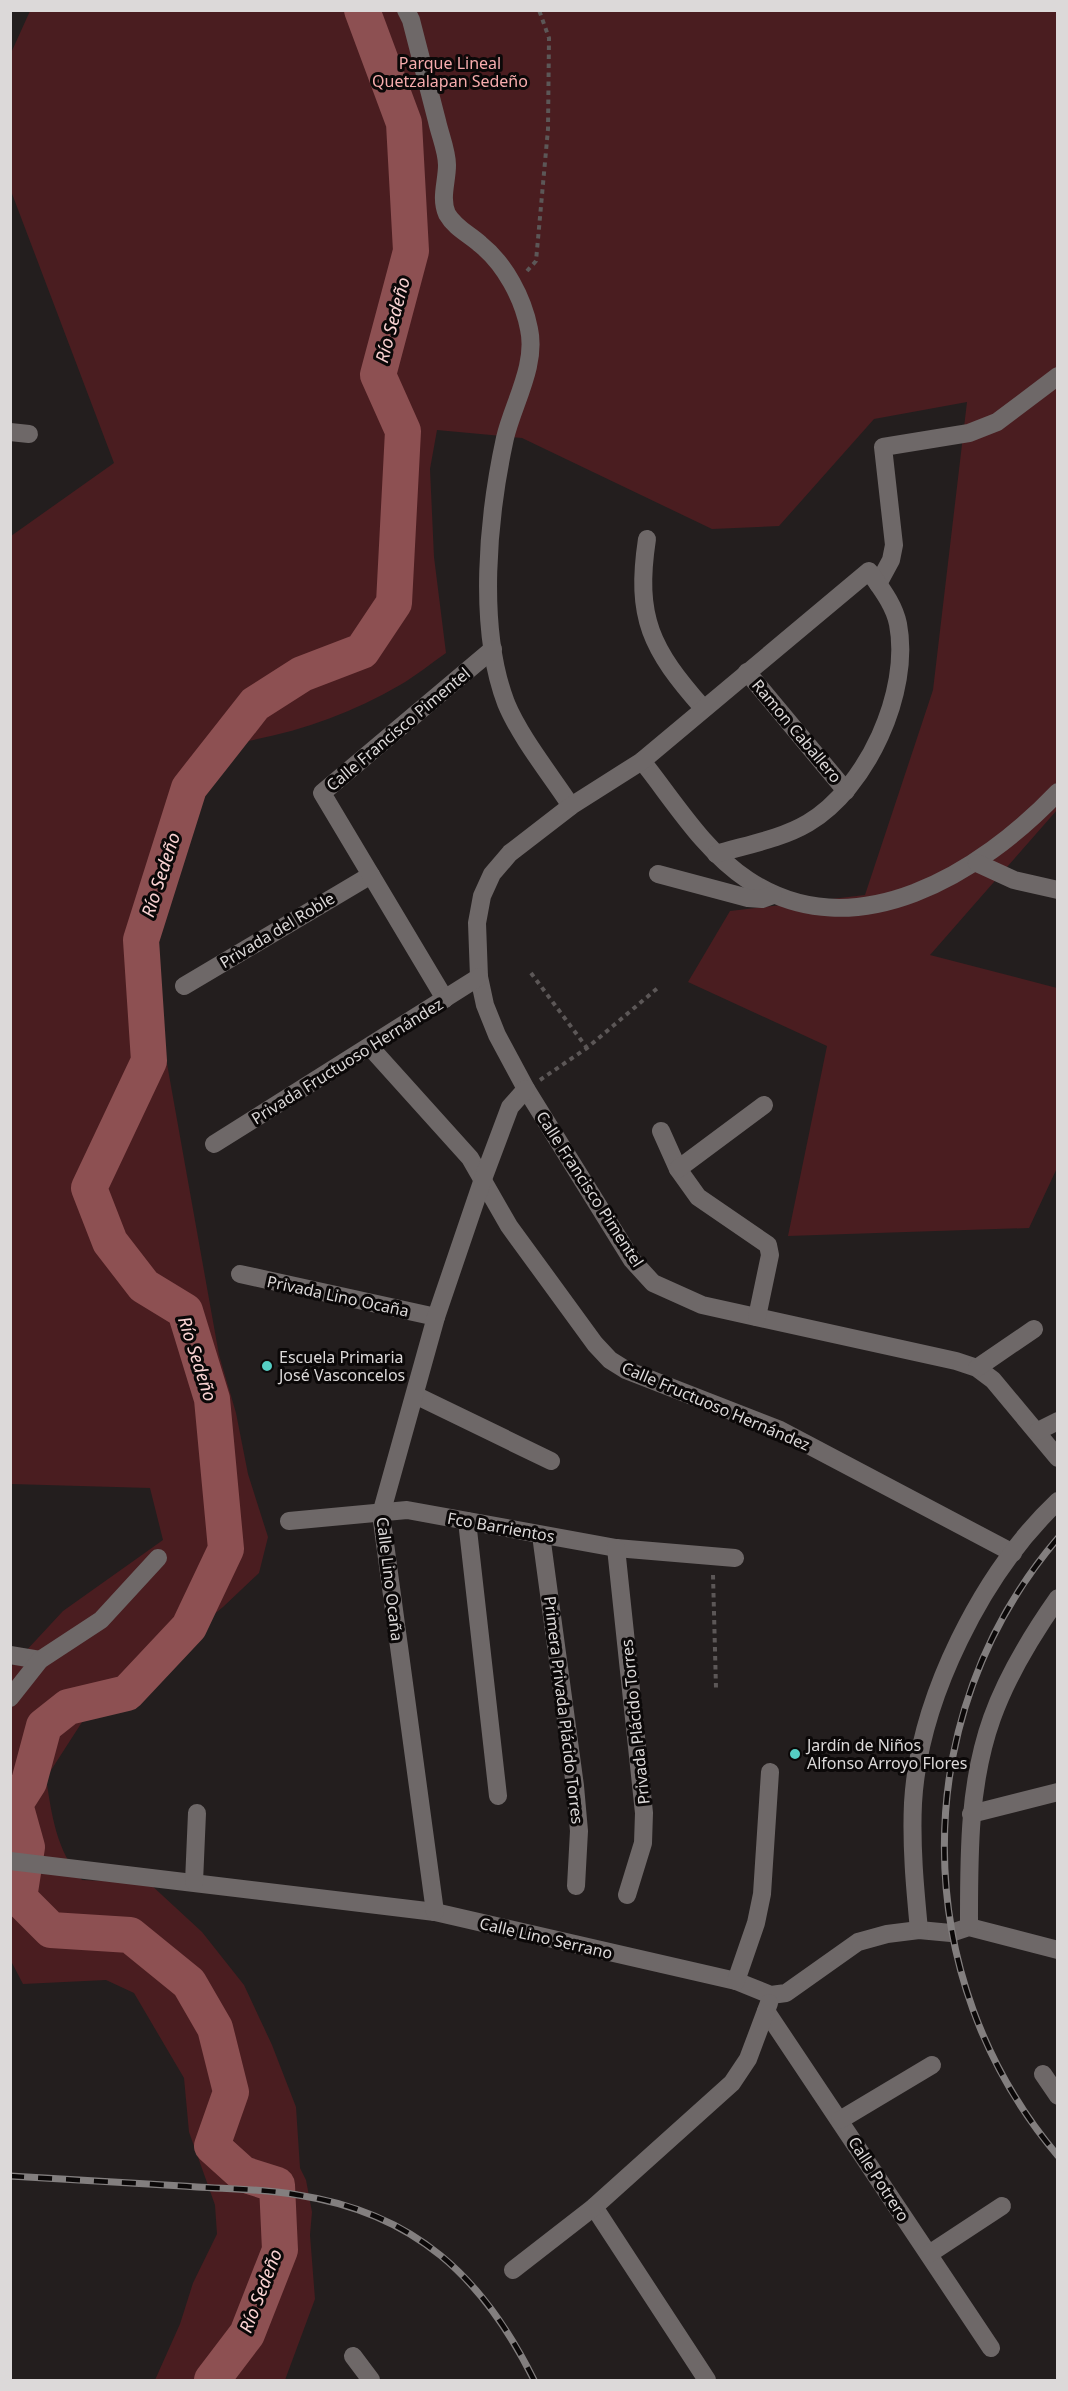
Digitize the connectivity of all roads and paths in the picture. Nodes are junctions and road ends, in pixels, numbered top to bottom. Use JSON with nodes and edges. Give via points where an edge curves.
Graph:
{"nodes":[{"id":1,"x":406,"y":10,"type":"edge"},
{"id":2,"x":539,"y":10,"type":"edge"},
{"id":3,"x":514,"y":286,"type":"junction"},
{"id":4,"x":1058,"y":376,"type":"edge"},
{"id":5,"x":647,"y":539,"type":"dead end"},
{"id":6,"x":878,"y":584,"type":"junction"},
{"id":7,"x":493,"y":650,"type":"junction"},
{"id":8,"x":747,"y":672,"type":"junction"},
{"id":9,"x":703,"y":708,"type":"junction"},
{"id":10,"x":642,"y":761,"type":"junction"},
{"id":11,"x":846,"y":791,"type":"junction"},
{"id":12,"x":1058,"y":792,"type":"edge"},
{"id":13,"x":571,"y":806,"type":"junction"},
{"id":14,"x":716,"y":854,"type":"junction"},
{"id":15,"x":976,"y":863,"type":"junction"},
{"id":16,"x":371,"y":874,"type":"junction"},
{"id":17,"x":658,"y":874,"type":"dead end"},
{"id":18,"x":1058,"y":891,"type":"edge"},
{"id":19,"x":773,"y":895,"type":"junction"},
{"id":20,"x":531,"y":973,"type":"dead end"},
{"id":21,"x":479,"y":977,"type":"junction"},
{"id":22,"x":184,"y":986,"type":"dead end"},
{"id":23,"x":660,"y":986,"type":"dead end"},
{"id":24,"x":445,"y":999,"type":"junction"},
{"id":25,"x":370,"y":1047,"type":"junction"},
{"id":26,"x":587,"y":1048,"type":"junction"},
{"id":27,"x":526,"y":1089,"type":"junction"},
{"id":28,"x":764,"y":1105,"type":"dead end"},
{"id":29,"x":661,"y":1131,"type":"dead end"},
{"id":30,"x":214,"y":1144,"type":"dead end"},
{"id":31,"x":678,"y":1168,"type":"junction"},
{"id":32,"x":483,"y":1179,"type":"junction"},
{"id":33,"x":240,"y":1274,"type":"dead end"},
{"id":34,"x":436,"y":1317,"type":"junction"},
{"id":35,"x":757,"y":1317,"type":"junction"},
{"id":36,"x":1034,"y":1329,"type":"dead end"},
{"id":37,"x":977,"y":1368,"type":"junction"},
{"id":38,"x":415,"y":1395,"type":"junction"},
{"id":39,"x":1058,"y":1421,"type":"edge"},
{"id":40,"x":1038,"y":1431,"type":"junction"},
{"id":41,"x":1058,"y":1458,"type":"edge"},
{"id":42,"x":551,"y":1461,"type":"dead end"},
{"id":43,"x":1058,"y":1501,"type":"edge"},
{"id":44,"x":381,"y":1514,"type":"junction"},
{"id":45,"x":289,"y":1521,"type":"dead end"},
{"id":46,"x":467,"y":1521,"type":"junction"},
{"id":47,"x":541,"y":1535,"type":"junction"},
{"id":48,"x":616,"y":1548,"type":"junction"},
{"id":49,"x":1013,"y":1553,"type":"junction"},
{"id":50,"x":713,"y":1556,"type":"junction"},
{"id":51,"x":158,"y":1558,"type":"dead end"},
{"id":52,"x":735,"y":1558,"type":"dead end"},
{"id":53,"x":1058,"y":1598,"type":"edge"},
{"id":54,"x":10,"y":1655,"type":"edge"},
{"id":55,"x":39,"y":1660,"type":"junction"},
{"id":56,"x":716,"y":1688,"type":"dead end"},
{"id":57,"x":10,"y":1698,"type":"edge"},
{"id":58,"x":770,"y":1772,"type":"dead end"},
{"id":59,"x":1058,"y":1792,"type":"edge"},
{"id":60,"x":498,"y":1796,"type":"dead end"},
{"id":61,"x":197,"y":1813,"type":"dead end"},
{"id":62,"x":971,"y":1814,"type":"junction"},
{"id":63,"x":10,"y":1861,"type":"edge"},
{"id":64,"x":194,"y":1882,"type":"junction"},
{"id":65,"x":576,"y":1886,"type":"dead end"},
{"id":66,"x":627,"y":1895,"type":"dead end"},
{"id":67,"x":435,"y":1912,"type":"junction"},
{"id":68,"x":969,"y":1927,"type":"junction"},
{"id":69,"x":919,"y":1930,"type":"junction"},
{"id":70,"x":1058,"y":1950,"type":"edge"},
{"id":71,"x":736,"y":1982,"type":"junction"},
{"id":72,"x":768,"y":2003,"type":"junction"},
{"id":73,"x":932,"y":2066,"type":"dead end"},
{"id":74,"x":1043,"y":2074,"type":"dead end"},
{"id":75,"x":1058,"y":2096,"type":"edge"},
{"id":76,"x":840,"y":2120,"type":"junction"},
{"id":77,"x":1002,"y":2206,"type":"dead end"},
{"id":78,"x":594,"y":2207,"type":"junction"},
{"id":79,"x":929,"y":2254,"type":"junction"},
{"id":80,"x":513,"y":2270,"type":"dead end"},
{"id":81,"x":991,"y":2348,"type":"dead end"},
{"id":82,"x":353,"y":2356,"type":"dead end"},
{"id":83,"x":371,"y":2380,"type":"edge"},
{"id":84,"x":707,"y":2380,"type":"edge"}],
"edges":[{"from":1,"to":3,"type":"street","via":[[447,163],[443,203],[456,226],[498,261]]},
{"from":2,"to":3,"type":"path","via":[[549,38],[548,129],[536,261]]},
{"from":3,"to":7,"type":"street","via":[[529,328],[531,347],[497,476],[488,585]]},
{"from":4,"to":6,"type":"street","via":[[1020,407],[978,430],[883,447],[894,545]]},
{"from":5,"to":9,"type":"street","via":[[641,576],[645,614],[659,650]]},
{"from":6,"to":8,"type":"street","name":"Calle Francisco Pimentel","via":[[869,572]]},
{"from":6,"to":11,"type":"street","via":[[897,623],[900,659],[881,733]]},
{"from":7,"to":13,"type":"street","via":[[506,702]]},
{"from":7,"to":16,"type":"street","name":"Calle Francisco Pimentel","via":[[322,793]]},
{"from":8,"to":9,"type":"street","name":"Calle Francisco Pimentel"},
{"from":8,"to":11,"type":"street","name":"Ramon Caballero"},
{"from":9,"to":10,"type":"street","name":"Calle Francisco Pimentel"},
{"from":10,"to":13,"type":"street","name":"Calle Francisco Pimentel"},
{"from":10,"to":14,"type":"street"},
{"from":11,"to":14,"type":"street","via":[[807,824]]},
{"from":12,"to":15,"type":"street","via":[[1022,828]]},
{"from":13,"to":21,"type":"street","name":"Calle Francisco Pimentel","via":[[510,853],[492,874],[482,896],[477,923]]},
{"from":14,"to":19,"type":"street"},
{"from":15,"to":18,"type":"street","via":[[1014,880]]},
{"from":15,"to":19,"type":"street","via":[[892,901],[831,910]]},
{"from":16,"to":22,"type":"street","name":"Privada del Roble"},
{"from":16,"to":24,"type":"street","name":"Calle Francisco Pimentel"},
{"from":17,"to":19,"type":"street","via":[[748,898]]},
{"from":20,"to":26,"type":"path"},
{"from":21,"to":24,"type":"street","name":"Privada Fructuoso Hernández"},
{"from":21,"to":27,"type":"street","name":"Calle Francisco Pimentel","via":[[497,1035]]},
{"from":23,"to":26,"type":"path"},
{"from":24,"to":25,"type":"street","name":"Privada Fructuoso Hernández"},
{"from":25,"to":30,"type":"street","name":"Privada Fructuoso Hernández"},
{"from":25,"to":32,"type":"street","name":"Calle Fructuoso Hernández","via":[[470,1158]]},
{"from":26,"to":27,"type":"path"},
{"from":27,"to":32,"type":"street","name":"Calle Lino Ocaña","via":[[510,1107]]},
{"from":27,"to":35,"type":"street","name":"Calle Francisco Pimentel","via":[[632,1260],[653,1283],[702,1305]]},
{"from":28,"to":31,"type":"street"},
{"from":29,"to":31,"type":"street"},
{"from":31,"to":35,"type":"street","via":[[698,1197],[768,1245],[770,1255]]},
{"from":32,"to":34,"type":"street","name":"Calle Lino Ocaña"},
{"from":32,"to":49,"type":"street","name":"Calle Fructuoso Hernández","via":[[509,1226],[610,1360],[626,1370],[780,1430]]},
{"from":33,"to":34,"type":"street","name":"Privada Lino Ocaña"},
{"from":34,"to":38,"type":"street","name":"Calle Lino Ocaña"},
{"from":35,"to":37,"type":"street","name":"Calle Francisco Pimentel"},
{"from":36,"to":37,"type":"street"},
{"from":37,"to":40,"type":"street","name":"Calle Francisco Pimentel","via":[[993,1380]]},
{"from":38,"to":42,"type":"street"},
{"from":38,"to":44,"type":"street","name":"Calle Lino Ocaña"},
{"from":39,"to":40,"type":"street"},
{"from":40,"to":41,"type":"street","name":"Calle Francisco Pimentel"},
{"from":43,"to":49,"type":"street"},
{"from":44,"to":45,"type":"street","name":"Fco Barrientos"},
{"from":44,"to":46,"type":"street","name":"Fco Barrientos","via":[[407,1510]]},
{"from":44,"to":67,"type":"street","name":"Calle Lino Ocaña"},
{"from":46,"to":47,"type":"street","name":"Fco Barrientos"},
{"from":46,"to":60,"type":"street"},
{"from":47,"to":48,"type":"street","name":"Fco Barrientos"},
{"from":47,"to":65,"type":"street","name":"Primera Privada Plácido Torres","via":[[575,1786],[579,1831]]},
{"from":48,"to":50,"type":"street","name":"Fco Barrientos"},
{"from":48,"to":66,"type":"street","name":"Privada Plácido Torres","via":[[644,1812],[643,1843]]},
{"from":49,"to":69,"type":"street","via":[[960,1640],[936,1697],[920,1750],[913,1803],[913,1867]]},
{"from":50,"to":52,"type":"street","name":"Fco Barrientos"},
{"from":50,"to":56,"type":"path"},
{"from":51,"to":55,"type":"street","via":[[101,1620]]},
{"from":53,"to":62,"type":"street","via":[[1011,1674],[991,1719]]},
{"from":54,"to":55,"type":"street"},
{"from":55,"to":57,"type":"street"},
{"from":58,"to":71,"type":"street","via":[[762,1894]]},
{"from":59,"to":62,"type":"street"},
{"from":61,"to":64,"type":"street"},
{"from":62,"to":68,"type":"street"},
{"from":63,"to":64,"type":"street","name":"Calle Lino Serrano"},
{"from":64,"to":67,"type":"street","name":"Calle Lino Serrano"},
{"from":67,"to":71,"type":"street","name":"Calle Lino Serrano"},
{"from":68,"to":69,"type":"street","via":[[951,1933]]},
{"from":68,"to":70,"type":"street"},
{"from":69,"to":72,"type":"street","via":[[858,1942],[799,1986]]},
{"from":71,"to":72,"type":"street","name":"Calle Lino Serrano"},
{"from":72,"to":76,"type":"street","name":"Calle Potrero"},
{"from":72,"to":78,"type":"street","via":[[748,2059],[732,2083]]},
{"from":73,"to":76,"type":"street"},
{"from":74,"to":75,"type":"street"},
{"from":76,"to":79,"type":"street","name":"Calle Potrero"},
{"from":77,"to":79,"type":"street"},
{"from":78,"to":80,"type":"street"},
{"from":78,"to":84,"type":"street"},
{"from":79,"to":81,"type":"street","name":"Calle Potrero"},
{"from":82,"to":83,"type":"street"}]}
